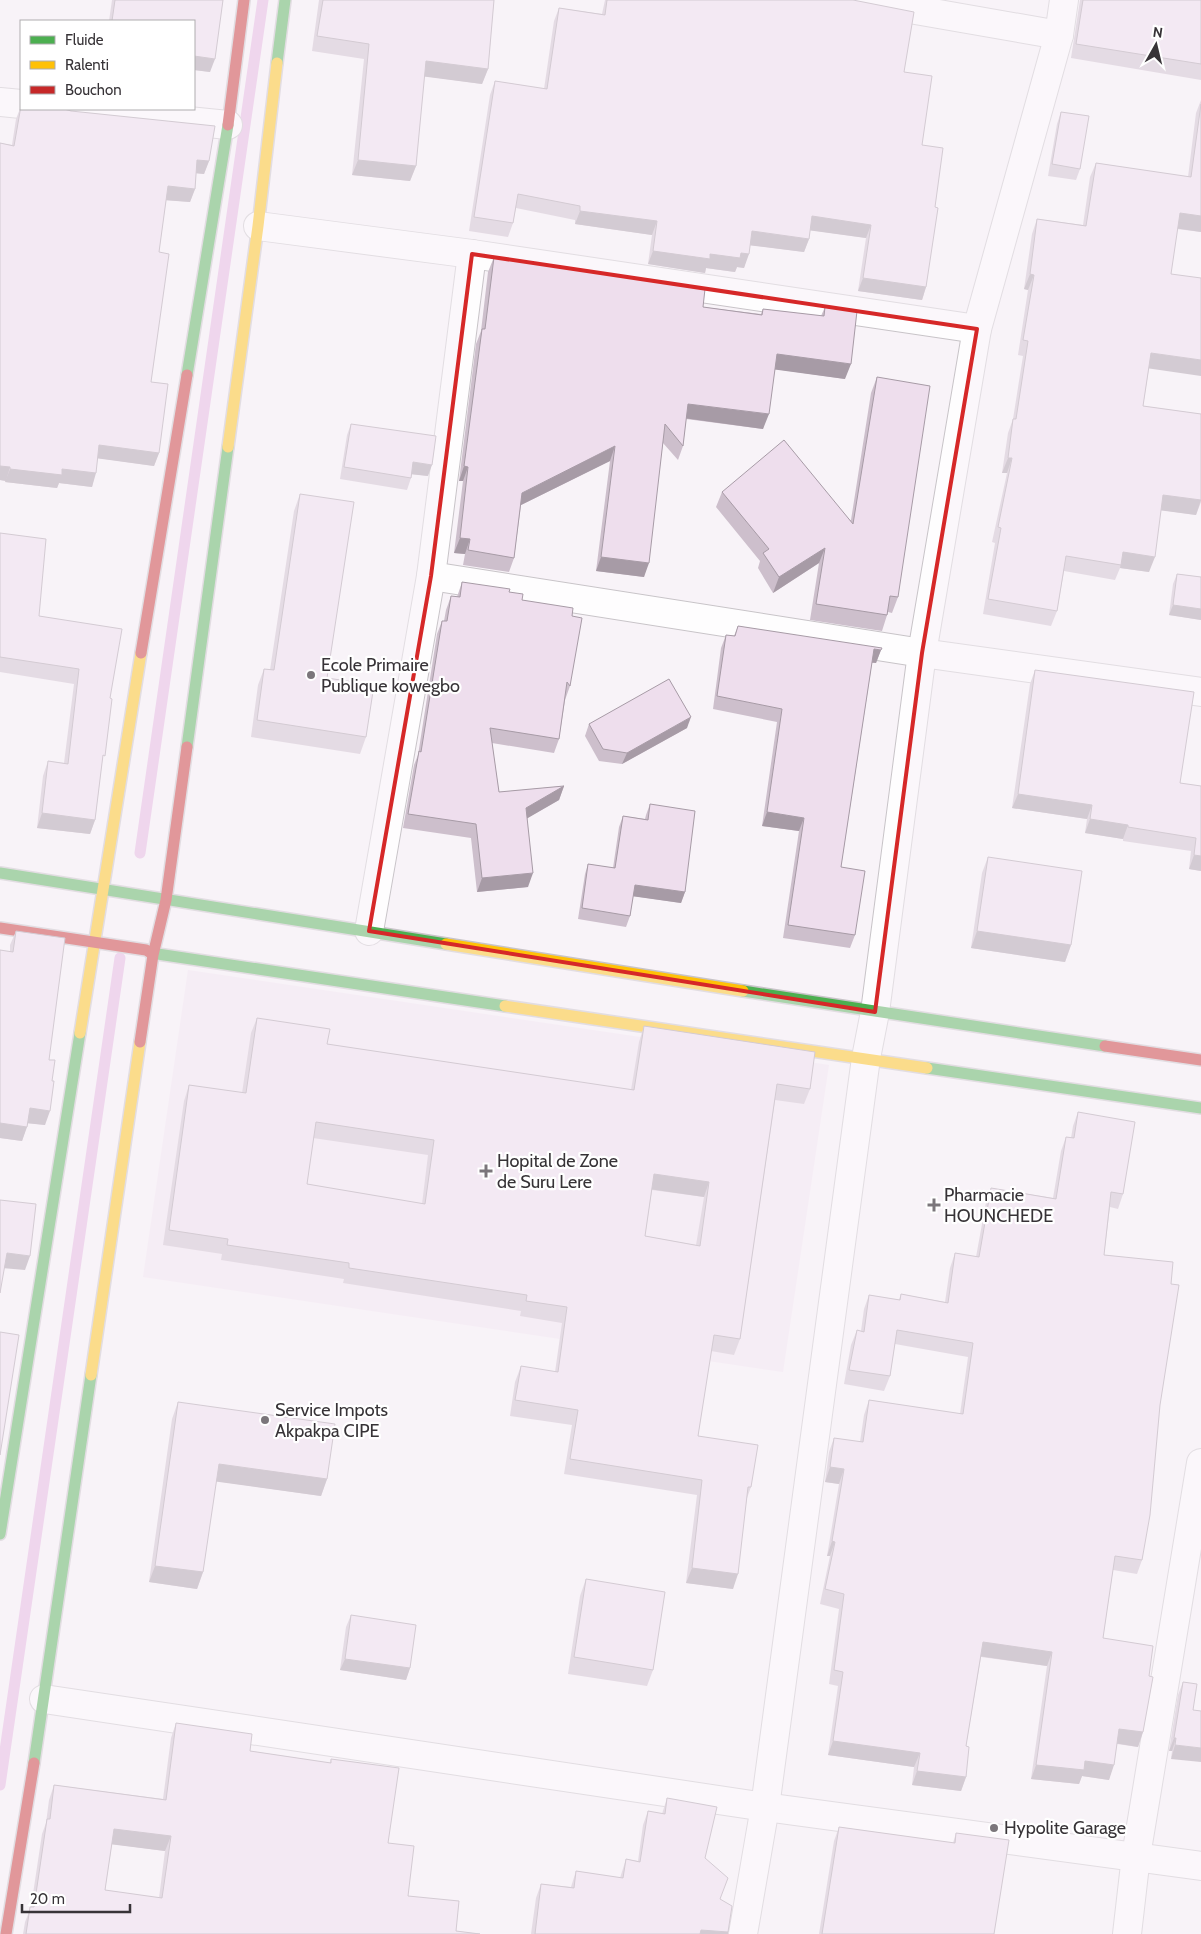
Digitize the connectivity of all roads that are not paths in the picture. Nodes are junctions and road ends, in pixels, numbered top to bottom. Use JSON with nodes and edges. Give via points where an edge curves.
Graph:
{"nodes":[{"id":1,"x":244,"y":0,"type":"edge"},
{"id":2,"x":285,"y":0,"type":"edge"},
{"id":3,"x":858,"y":0,"type":"edge"},
{"id":4,"x":1064,"y":0,"type":"edge"},
{"id":5,"x":1059,"y":35,"type":"junction"},
{"id":6,"x":0,"y":102,"type":"edge"},
{"id":7,"x":20,"y":104,"type":"edge"},
{"id":8,"x":79,"y":110,"type":"edge"},
{"id":9,"x":228,"y":124,"type":"junction"},
{"id":10,"x":258,"y":226,"type":"junction"},
{"id":11,"x":472,"y":254,"type":"junction"},
{"id":12,"x":978,"y":329,"type":"junction"},
{"id":13,"x":431,"y":576,"type":"junction"},
{"id":14,"x":922,"y":653,"type":"junction"},
{"id":15,"x":1201,"y":692,"type":"edge"},
{"id":16,"x":0,"y":873,"type":"edge"},
{"id":17,"x":104,"y":889,"type":"junction"},
{"id":18,"x":166,"y":900,"type":"junction"},
{"id":19,"x":0,"y":928,"type":"edge"},
{"id":20,"x":369,"y":931,"type":"junction"},
{"id":21,"x":94,"y":942,"type":"junction"},
{"id":22,"x":153,"y":955,"type":"junction"},
{"id":23,"x":876,"y":1012,"type":"junction"},
{"id":24,"x":866,"y":1058,"type":"junction"},
{"id":25,"x":1201,"y":1060,"type":"edge"},
{"id":26,"x":1201,"y":1108,"type":"edge"},
{"id":27,"x":1201,"y":1463,"type":"edge"},
{"id":28,"x":1198,"y":1505,"type":"edge"},
{"id":29,"x":0,"y":1534,"type":"edge"},
{"id":30,"x":44,"y":1699,"type":"junction"},
{"id":31,"x":766,"y":1807,"type":"junction"},
{"id":32,"x":1136,"y":1856,"type":"junction"},
{"id":33,"x":1201,"y":1866,"type":"edge"},
{"id":34,"x":6,"y":1934,"type":"edge"},
{"id":35,"x":743,"y":1934,"type":"edge"},
{"id":36,"x":1127,"y":1934,"type":"edge"}],
"edges":[{"from":1,"to":9,"type":"street"},
{"from":2,"to":10,"type":"street"},
{"from":3,"to":5,"type":"street"},
{"from":4,"to":5,"type":"street"},
{"from":5,"to":12,"type":"street"},
{"from":6,"to":7,"type":"street"},
{"from":8,"to":9,"type":"street"},
{"from":9,"to":17,"type":"street"},
{"from":10,"to":11,"type":"street"},
{"from":10,"to":18,"type":"street"},
{"from":11,"to":12,"type":"street"},
{"from":11,"to":13,"type":"street"},
{"from":12,"to":14,"type":"street"},
{"from":13,"to":14,"type":"street"},
{"from":13,"to":20,"type":"street"},
{"from":14,"to":15,"type":"street"},
{"from":14,"to":23,"type":"street"},
{"from":16,"to":17,"type":"street"},
{"from":17,"to":18,"type":"street"},
{"from":17,"to":21,"type":"street"},
{"from":18,"to":20,"type":"street"},
{"from":18,"to":22,"type":"street"},
{"from":19,"to":21,"type":"street"},
{"from":20,"to":23,"type":"street"},
{"from":21,"to":22,"type":"street","via":[[146,950]]},
{"from":21,"to":29,"type":"street"},
{"from":22,"to":24,"type":"street"},
{"from":22,"to":30,"type":"street"},
{"from":23,"to":24,"type":"street"},
{"from":23,"to":25,"type":"street"},
{"from":24,"to":26,"type":"street"},
{"from":24,"to":31,"type":"street"},
{"from":27,"to":28,"type":"street"},
{"from":28,"to":32,"type":"street"},
{"from":30,"to":31,"type":"street"},
{"from":30,"to":34,"type":"street"},
{"from":31,"to":32,"type":"street"},
{"from":31,"to":35,"type":"street"},
{"from":32,"to":33,"type":"street"},
{"from":32,"to":36,"type":"street"}]}
